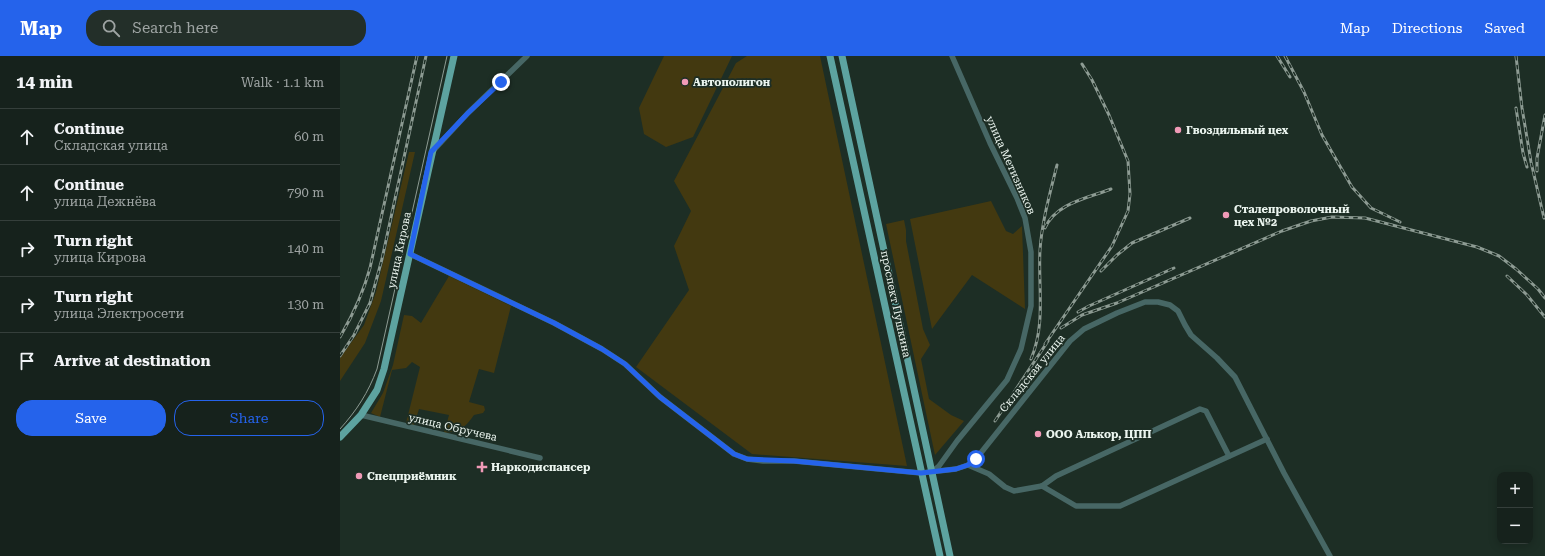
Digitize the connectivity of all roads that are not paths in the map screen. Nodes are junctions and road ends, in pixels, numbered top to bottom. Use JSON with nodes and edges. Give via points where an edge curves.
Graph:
{"nodes":[{"id":1,"x":454,"y":56,"type":"edge"},
{"id":2,"x":527,"y":56,"type":"edge"},
{"id":3,"x":830,"y":56,"type":"edge"},
{"id":4,"x":842,"y":56,"type":"edge"},
{"id":5,"x":952,"y":56,"type":"edge"},
{"id":6,"x":431,"y":152,"type":"junction"},
{"id":7,"x":410,"y":254,"type":"junction"},
{"id":8,"x":361,"y":415,"type":"junction"},
{"id":9,"x":340,"y":437,"type":"edge"},
{"id":10,"x":1267,"y":439,"type":"junction"},
{"id":11,"x":1229,"y":456,"type":"junction"},
{"id":12,"x":540,"y":458,"type":"dead end"},
{"id":13,"x":968,"y":465,"type":"junction"},
{"id":14,"x":932,"y":472,"type":"junction"},
{"id":15,"x":921,"y":473,"type":"junction"},
{"id":16,"x":1042,"y":486,"type":"junction"},
{"id":17,"x":940,"y":556,"type":"edge"},
{"id":18,"x":950,"y":556,"type":"edge"},
{"id":19,"x":1330,"y":556,"type":"edge"}],
"edges":[{"from":1,"to":6,"type":"main road","name":"улица Кирова"},
{"from":2,"to":6,"type":"street"},
{"from":3,"to":15,"type":"main road","name":"проспект Пушкина"},
{"from":4,"to":14,"type":"main road","name":"проспект Пушкина"},
{"from":5,"to":14,"type":"street","name":"улица Метизников","via":[[1025,218],[1031,252],[1031,306],[1021,349],[1007,380]]},
{"from":6,"to":7,"type":"main road","name":"улица Кирова"},
{"from":7,"to":8,"type":"main road","name":"улица Кирова","via":[[384,369],[377,390]]},
{"from":7,"to":15,"type":"street","name":"Складская улица","via":[[554,323],[602,349],[625,364],[660,397],[734,454],[747,459]]},
{"from":8,"to":9,"type":"main road","name":"улица Кирова"},
{"from":8,"to":12,"type":"street","name":"улица Обручева"},
{"from":10,"to":11,"type":"street"},
{"from":10,"to":13,"type":"street","name":"Складская улица","via":[[1235,377],[1191,335],[1178,311],[1170,305],[1145,302],[1084,329],[1070,341],[976,459]]},
{"from":10,"to":19,"type":"street","name":"Складская улица"},
{"from":11,"to":16,"type":"street","via":[[1120,506],[1076,506]]},
{"from":11,"to":16,"type":"street","via":[[1206,411],[1200,409],[1056,476]]},
{"from":13,"to":14,"type":"street","name":"Складская улица"},
{"from":13,"to":16,"type":"street","via":[[988,474],[1014,491]]},
{"from":14,"to":15,"type":"street","name":"Складская улица"},
{"from":14,"to":18,"type":"main road","name":"проспект Пушкина"},
{"from":15,"to":17,"type":"main road","name":"проспект Пушкина"}]}
